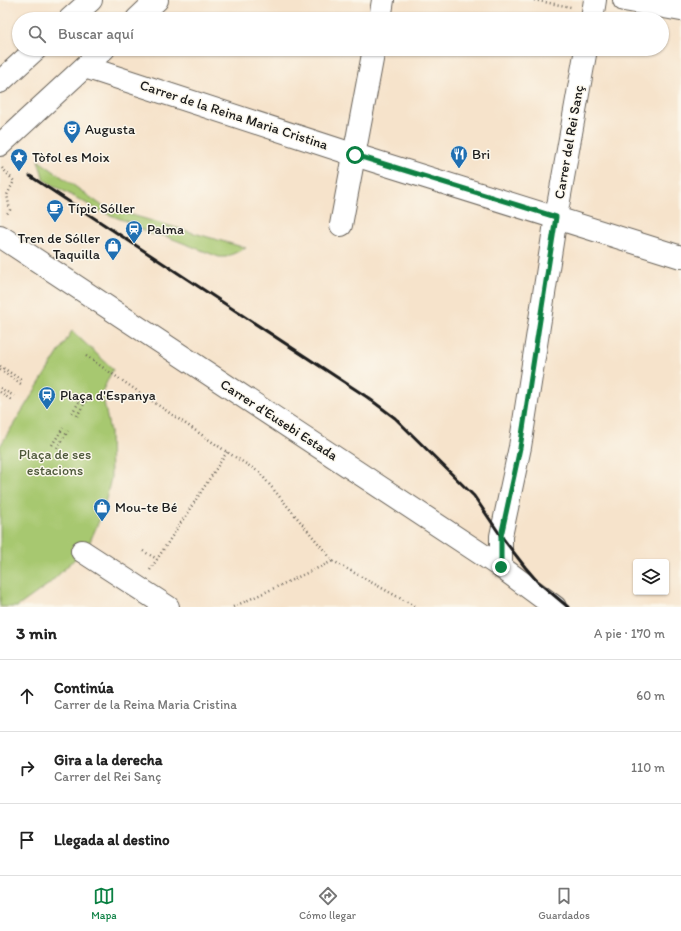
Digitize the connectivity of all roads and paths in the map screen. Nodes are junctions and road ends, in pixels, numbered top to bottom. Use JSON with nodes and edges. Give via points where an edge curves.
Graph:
{"nodes":[{"id":1,"x":91,"y":0,"type":"edge"},
{"id":2,"x":157,"y":0,"type":"edge"},
{"id":3,"x":383,"y":0,"type":"edge"},
{"id":4,"x":595,"y":0,"type":"edge"},
{"id":5,"x":624,"y":0,"type":"edge"},
{"id":6,"x":681,"y":10,"type":"edge"},
{"id":7,"x":78,"y":12,"type":"edge"},
{"id":8,"x":144,"y":12,"type":"edge"},
{"id":9,"x":381,"y":12,"type":"edge"},
{"id":10,"x":593,"y":12,"type":"edge"},
{"id":11,"x":28,"y":56,"type":"edge"},
{"id":12,"x":97,"y":56,"type":"edge"},
{"id":13,"x":373,"y":56,"type":"edge"},
{"id":14,"x":585,"y":56,"type":"edge"},
{"id":15,"x":85,"y":67,"type":"junction"},
{"id":16,"x":0,"y":82,"type":"edge"},
{"id":17,"x":0,"y":145,"type":"edge"},
{"id":18,"x":355,"y":155,"type":"junction"},
{"id":19,"x":0,"y":166,"type":"edge"},
{"id":20,"x":556,"y":217,"type":"junction"},
{"id":21,"x":341,"y":225,"type":"dead end"},
{"id":22,"x":3,"y":226,"type":"edge"},
{"id":23,"x":681,"y":257,"type":"edge"},
{"id":24,"x":86,"y":356,"type":"dead end"},
{"id":25,"x":0,"y":366,"type":"edge"},
{"id":26,"x":0,"y":370,"type":"edge"},
{"id":27,"x":24,"y":381,"type":"dead end"},
{"id":28,"x":21,"y":384,"type":"dead end"},
{"id":29,"x":0,"y":388,"type":"edge"},
{"id":30,"x":0,"y":392,"type":"edge"},
{"id":31,"x":14,"y":396,"type":"dead end"},
{"id":32,"x":83,"y":396,"type":"dead end"},
{"id":33,"x":87,"y":399,"type":"dead end"},
{"id":34,"x":12,"y":400,"type":"dead end"},
{"id":35,"x":72,"y":413,"type":"dead end"},
{"id":36,"x":76,"y":416,"type":"dead end"},
{"id":37,"x":63,"y":428,"type":"dead end"},
{"id":38,"x":68,"y":431,"type":"dead end"},
{"id":39,"x":52,"y":445,"type":"dead end"},
{"id":40,"x":57,"y":448,"type":"dead end"},
{"id":41,"x":227,"y":452,"type":"junction"},
{"id":42,"x":82,"y":551,"type":"dead end"},
{"id":43,"x":143,"y":551,"type":"dead end"},
{"id":44,"x":157,"y":560,"type":"junction"},
{"id":45,"x":333,"y":561,"type":"junction"},
{"id":46,"x":501,"y":567,"type":"junction"},
{"id":47,"x":138,"y":588,"type":"junction"},
{"id":48,"x":168,"y":607,"type":"edge"},
{"id":49,"x":233,"y":607,"type":"edge"},
{"id":50,"x":416,"y":607,"type":"edge"},
{"id":51,"x":556,"y":607,"type":"edge"}],
"edges":[{"from":1,"to":7,"type":"street"},
{"from":2,"to":8,"type":"street"},
{"from":3,"to":9,"type":"street"},
{"from":4,"to":10,"type":"street"},
{"from":5,"to":6,"type":"street"},
{"from":11,"to":16,"type":"street"},
{"from":12,"to":15,"type":"street"},
{"from":13,"to":18,"type":"street"},
{"from":14,"to":20,"type":"street","name":"Carrer del Rei Sanç"},
{"from":15,"to":17,"type":"street"},
{"from":15,"to":18,"type":"street","name":"Carrer de la Reina Maria Cristina"},
{"from":18,"to":20,"type":"street","name":"Carrer de la Reina Maria Cristina"},
{"from":18,"to":21,"type":"street"},
{"from":19,"to":22,"type":"path","via":[[14,181],[7,195],[10,210]]},
{"from":20,"to":23,"type":"street","name":"Carrer de la Reina Maria Cristina"},
{"from":20,"to":46,"type":"street","name":"Carrer del Rei Sanç","via":[[520,448],[501,536]]},
{"from":22,"to":46,"type":"street","name":"Carrer d'Eusebi Estada"},
{"from":24,"to":41,"type":"path"},
{"from":25,"to":27,"type":"path"},
{"from":26,"to":28,"type":"path"},
{"from":29,"to":31,"type":"path"},
{"from":30,"to":34,"type":"path"},
{"from":32,"to":35,"type":"path"},
{"from":33,"to":36,"type":"path"},
{"from":37,"to":39,"type":"path"},
{"from":38,"to":40,"type":"path"},
{"from":41,"to":44,"type":"path"},
{"from":41,"to":45,"type":"path","via":[[259,472]]},
{"from":42,"to":47,"type":"street"},
{"from":43,"to":44,"type":"path"},
{"from":44,"to":47,"type":"path"},
{"from":45,"to":49,"type":"path"},
{"from":45,"to":50,"type":"path"},
{"from":46,"to":51,"type":"street","name":"Carrer d'Eusebi Estada"},
{"from":47,"to":48,"type":"street"}]}
